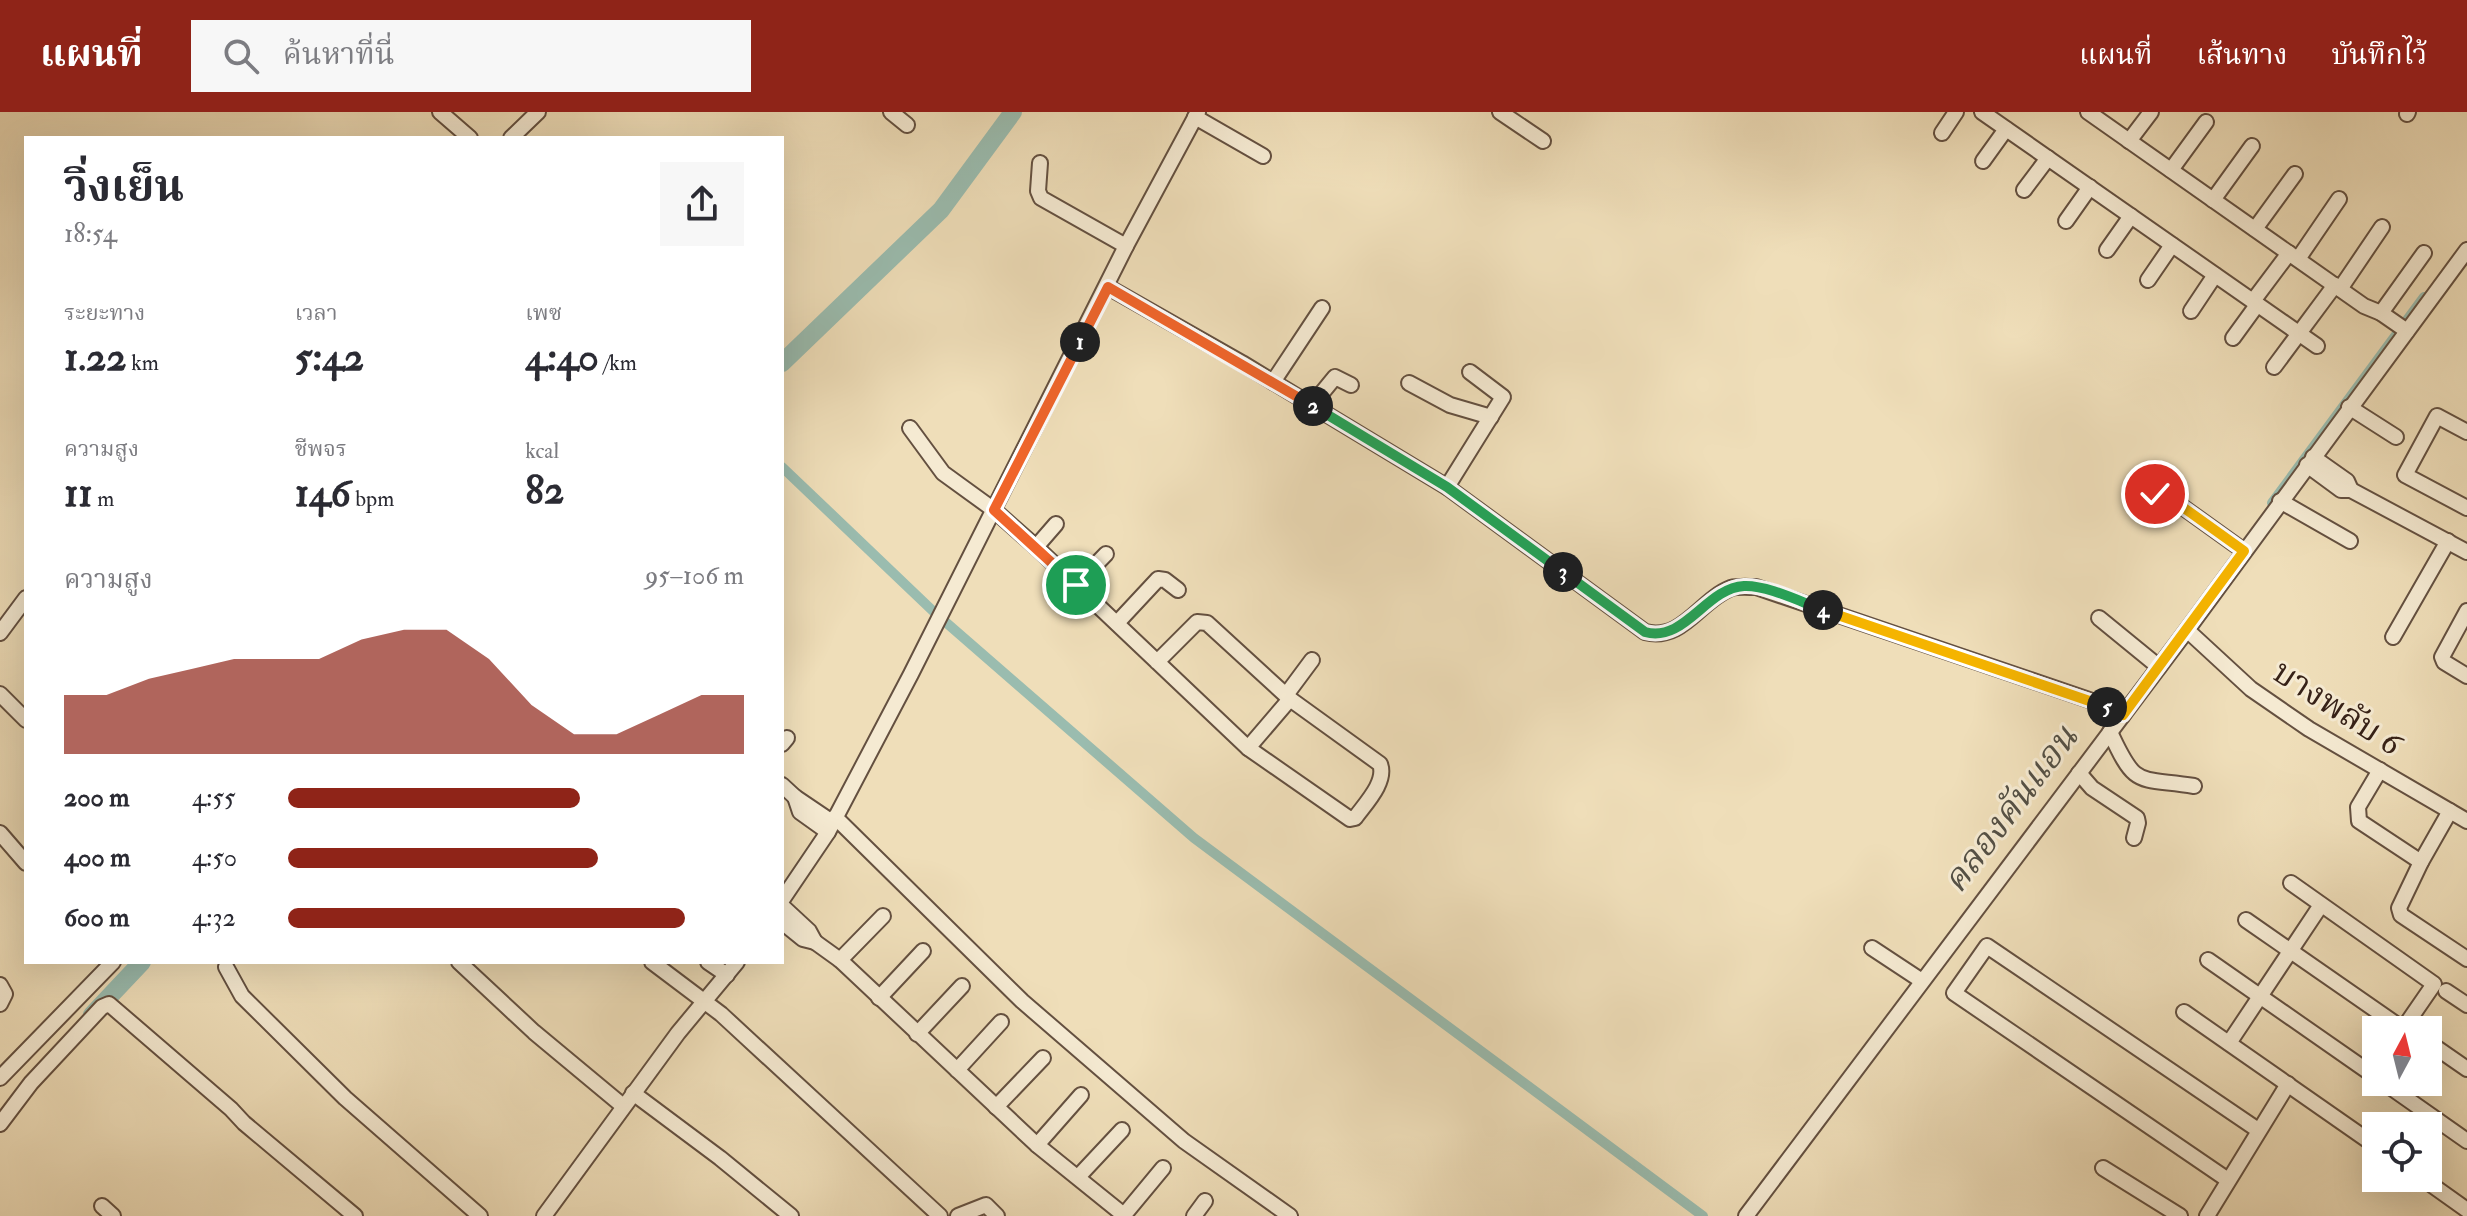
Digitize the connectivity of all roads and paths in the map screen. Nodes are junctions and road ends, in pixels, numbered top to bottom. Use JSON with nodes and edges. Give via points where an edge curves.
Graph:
{"nodes":[{"id":1,"x":440,"y":112,"type":"edge"},
{"id":2,"x":538,"y":112,"type":"edge"},
{"id":3,"x":891,"y":112,"type":"edge"},
{"id":4,"x":1500,"y":112,"type":"edge"},
{"id":5,"x":1956,"y":112,"type":"edge"},
{"id":6,"x":1982,"y":112,"type":"edge"},
{"id":7,"x":2089,"y":112,"type":"edge"},
{"id":8,"x":2151,"y":112,"type":"edge"},
{"id":9,"x":1197,"y":115,"type":"edge"},
{"id":10,"x":2206,"y":122,"type":"dead end"},
{"id":11,"x":907,"y":125,"type":"dead end"},
{"id":12,"x":2006,"y":129,"type":"junction"},
{"id":13,"x":1942,"y":133,"type":"dead end"},
{"id":14,"x":468,"y":136,"type":"edge"},
{"id":15,"x":518,"y":136,"type":"edge"},
{"id":16,"x":1543,"y":141,"type":"dead end"},
{"id":17,"x":2129,"y":141,"type":"junction"},
{"id":18,"x":2252,"y":146,"type":"dead end"},
{"id":19,"x":1263,"y":156,"type":"dead end"},
{"id":20,"x":2048,"y":158,"type":"junction"},
{"id":21,"x":1983,"y":161,"type":"dead end"},
{"id":22,"x":1040,"y":163,"type":"dead end"},
{"id":23,"x":2171,"y":170,"type":"junction"},
{"id":24,"x":2295,"y":174,"type":"dead end"},
{"id":25,"x":2090,"y":187,"type":"junction"},
{"id":26,"x":2024,"y":190,"type":"dead end"},
{"id":27,"x":2339,"y":199,"type":"dead end"},
{"id":28,"x":2213,"y":200,"type":"junction"},
{"id":29,"x":2131,"y":216,"type":"junction"},
{"id":30,"x":2066,"y":221,"type":"dead end"},
{"id":31,"x":2382,"y":227,"type":"dead end"},
{"id":32,"x":2255,"y":229,"type":"junction"},
{"id":33,"x":2172,"y":245,"type":"junction"},
{"id":34,"x":1126,"y":246,"type":"junction"},
{"id":35,"x":2107,"y":250,"type":"dead end"},
{"id":36,"x":2467,"y":250,"type":"edge"},
{"id":37,"x":2424,"y":253,"type":"dead end"},
{"id":38,"x":2293,"y":256,"type":"junction"},
{"id":39,"x":2215,"y":275,"type":"junction"},
{"id":40,"x":2148,"y":280,"type":"dead end"},
{"id":41,"x":1108,"y":287,"type":"junction"},
{"id":42,"x":2338,"y":287,"type":"junction"},
{"id":43,"x":2255,"y":303,"type":"junction"},
{"id":44,"x":1322,"y":308,"type":"dead end"},
{"id":45,"x":2191,"y":311,"type":"dead end"},
{"id":46,"x":2384,"y":315,"type":"junction"},
{"id":47,"x":2404,"y":329,"type":"junction"},
{"id":48,"x":2299,"y":333,"type":"junction"},
{"id":49,"x":2233,"y":338,"type":"dead end"},
{"id":50,"x":2317,"y":346,"type":"dead end"},
{"id":51,"x":2274,"y":367,"type":"dead end"},
{"id":52,"x":1470,"y":372,"type":"dead end"},
{"id":53,"x":1273,"y":382,"type":"junction"},
{"id":54,"x":1409,"y":383,"type":"dead end"},
{"id":55,"x":1351,"y":385,"type":"dead end"},
{"id":56,"x":1312,"y":405,"type":"junction"},
{"id":57,"x":2349,"y":407,"type":"junction"},
{"id":58,"x":1491,"y":417,"type":"junction"},
{"id":59,"x":910,"y":428,"type":"dead end"},
{"id":60,"x":2467,"y":432,"type":"edge"},
{"id":61,"x":2396,"y":437,"type":"dead end"},
{"id":62,"x":2310,"y":461,"type":"junction"},
{"id":63,"x":1447,"y":487,"type":"junction"},
{"id":64,"x":2155,"y":494,"type":"dead end"},
{"id":65,"x":2280,"y":501,"type":"junction"},
{"id":66,"x":2467,"y":508,"type":"edge"},
{"id":67,"x":994,"y":510,"type":"junction"},
{"id":68,"x":1056,"y":524,"type":"dead end"},
{"id":69,"x":2350,"y":541,"type":"dead end"},
{"id":70,"x":2448,"y":541,"type":"junction"},
{"id":71,"x":1036,"y":547,"type":"junction"},
{"id":72,"x":2243,"y":550,"type":"junction"},
{"id":73,"x":2467,"y":552,"type":"edge"},
{"id":74,"x":1106,"y":554,"type":"dead end"},
{"id":75,"x":1076,"y":585,"type":"junction"},
{"id":76,"x":1178,"y":590,"type":"dead end"},
{"id":77,"x":24,"y":605,"type":"edge"},
{"id":78,"x":2466,"y":614,"type":"edge"},
{"id":79,"x":2099,"y":618,"type":"dead end"},
{"id":80,"x":1117,"y":623,"type":"junction"},
{"id":81,"x":2187,"y":630,"type":"junction"},
{"id":82,"x":0,"y":633,"type":"edge"},
{"id":83,"x":2393,"y":637,"type":"dead end"},
{"id":84,"x":1312,"y":660,"type":"dead end"},
{"id":85,"x":1157,"y":662,"type":"junction"},
{"id":86,"x":2157,"y":665,"type":"junction"},
{"id":87,"x":2467,"y":676,"type":"edge"},
{"id":88,"x":0,"y":694,"type":"edge"},
{"id":89,"x":1288,"y":697,"type":"junction"},
{"id":90,"x":2121,"y":714,"type":"junction"},
{"id":91,"x":24,"y":718,"type":"edge"},
{"id":92,"x":2110,"y":732,"type":"junction"},
{"id":93,"x":1248,"y":748,"type":"junction"},
{"id":94,"x":2380,"y":770,"type":"junction"},
{"id":95,"x":2079,"y":773,"type":"junction"},
{"id":96,"x":2194,"y":786,"type":"dead end"},
{"id":97,"x":784,"y":787,"type":"edge"},
{"id":98,"x":2450,"y":811,"type":"junction"},
{"id":99,"x":2467,"y":821,"type":"edge"},
{"id":100,"x":832,"y":824,"type":"junction"},
{"id":101,"x":0,"y":833,"type":"edge"},
{"id":102,"x":2134,"y":838,"type":"dead end"},
{"id":103,"x":24,"y":861,"type":"edge"},
{"id":104,"x":2421,"y":862,"type":"junction"},
{"id":105,"x":787,"y":881,"type":"edge"},
{"id":106,"x":2291,"y":883,"type":"dead end"},
{"id":107,"x":2321,"y":905,"type":"junction"},
{"id":108,"x":784,"y":908,"type":"edge"},
{"id":109,"x":883,"y":916,"type":"dead end"},
{"id":110,"x":2246,"y":920,"type":"dead end"},
{"id":111,"x":784,"y":924,"type":"edge"},
{"id":112,"x":815,"y":942,"type":"junction"},
{"id":113,"x":1872,"y":948,"type":"dead end"},
{"id":114,"x":2291,"y":950,"type":"junction"},
{"id":115,"x":923,"y":951,"type":"dead end"},
{"id":116,"x":2467,"y":959,"type":"edge"},
{"id":117,"x":840,"y":960,"type":"junction"},
{"id":118,"x":2208,"y":960,"type":"dead end"},
{"id":119,"x":111,"y":964,"type":"edge"},
{"id":120,"x":461,"y":964,"type":"edge"},
{"id":121,"x":655,"y":964,"type":"edge"},
{"id":122,"x":711,"y":964,"type":"edge"},
{"id":123,"x":735,"y":964,"type":"edge"},
{"id":124,"x":226,"y":967,"type":"dead end"},
{"id":125,"x":727,"y":975,"type":"junction"},
{"id":126,"x":1921,"y":980,"type":"junction"},
{"id":127,"x":0,"y":985,"type":"edge"},
{"id":128,"x":962,"y":986,"type":"dead end"},
{"id":129,"x":2446,"y":991,"type":"dead end"},
{"id":130,"x":2260,"y":997,"type":"junction"},
{"id":131,"x":879,"y":998,"type":"junction"},
{"id":132,"x":705,"y":1001,"type":"junction"},
{"id":133,"x":0,"y":1004,"type":"edge"},
{"id":134,"x":2467,"y":1005,"type":"edge"},
{"id":135,"x":2184,"y":1012,"type":"dead end"},
{"id":136,"x":1001,"y":1022,"type":"dead end"},
{"id":137,"x":917,"y":1034,"type":"junction"},
{"id":138,"x":2229,"y":1043,"type":"junction"},
{"id":139,"x":2442,"y":1052,"type":"edge"},
{"id":140,"x":1043,"y":1058,"type":"dead end"},
{"id":141,"x":2362,"y":1067,"type":"edge"},
{"id":142,"x":2467,"y":1069,"type":"edge"},
{"id":143,"x":957,"y":1070,"type":"junction"},
{"id":144,"x":0,"y":1078,"type":"edge"},
{"id":145,"x":2288,"y":1084,"type":"junction"},
{"id":146,"x":633,"y":1093,"type":"junction"},
{"id":147,"x":1081,"y":1095,"type":"dead end"},
{"id":148,"x":2403,"y":1096,"type":"edge"},
{"id":149,"x":623,"y":1106,"type":"junction"},
{"id":150,"x":996,"y":1107,"type":"junction"},
{"id":151,"x":6,"y":1108,"type":"edge"},
{"id":152,"x":0,"y":1124,"type":"edge"},
{"id":153,"x":1122,"y":1130,"type":"dead end"},
{"id":154,"x":2258,"y":1130,"type":"junction"},
{"id":155,"x":2362,"y":1136,"type":"edge"},
{"id":156,"x":2467,"y":1141,"type":"edge"},
{"id":157,"x":1037,"y":1145,"type":"junction"},
{"id":158,"x":1163,"y":1168,"type":"dead end"},
{"id":159,"x":2103,"y":1168,"type":"dead end"},
{"id":160,"x":1078,"y":1177,"type":"junction"},
{"id":161,"x":2228,"y":1180,"type":"junction"},
{"id":162,"x":2442,"y":1192,"type":"edge"},
{"id":163,"x":1205,"y":1201,"type":"dead end"},
{"id":164,"x":2467,"y":1210,"type":"edge"},
{"id":165,"x":355,"y":1216,"type":"edge"},
{"id":166,"x":480,"y":1216,"type":"edge"},
{"id":167,"x":544,"y":1216,"type":"edge"},
{"id":168,"x":791,"y":1216,"type":"edge"},
{"id":169,"x":940,"y":1216,"type":"edge"},
{"id":170,"x":958,"y":1216,"type":"edge"},
{"id":171,"x":997,"y":1216,"type":"edge"},
{"id":172,"x":1125,"y":1216,"type":"edge"},
{"id":173,"x":1194,"y":1216,"type":"edge"},
{"id":174,"x":1290,"y":1216,"type":"edge"},
{"id":175,"x":1746,"y":1216,"type":"edge"},
{"id":176,"x":2180,"y":1216,"type":"edge"},
{"id":177,"x":2207,"y":1216,"type":"edge"}],
"edges":[{"from":1,"to":14,"type":"street"},
{"from":2,"to":15,"type":"street"},
{"from":3,"to":11,"type":"street"},
{"from":4,"to":16,"type":"street"},
{"from":5,"to":13,"type":"street"},
{"from":6,"to":12,"type":"street"},
{"from":7,"to":17,"type":"street"},
{"from":8,"to":17,"type":"street"},
{"from":9,"to":19,"type":"street"},
{"from":9,"to":34,"type":"street"},
{"from":10,"to":23,"type":"street"},
{"from":12,"to":20,"type":"street"},
{"from":12,"to":21,"type":"street"},
{"from":17,"to":23,"type":"street"},
{"from":18,"to":28,"type":"street"},
{"from":20,"to":25,"type":"street"},
{"from":20,"to":26,"type":"street"},
{"from":22,"to":34,"type":"street","via":[[1041,198]]},
{"from":23,"to":28,"type":"street"},
{"from":24,"to":32,"type":"street"},
{"from":25,"to":29,"type":"street"},
{"from":25,"to":30,"type":"street"},
{"from":27,"to":38,"type":"street"},
{"from":28,"to":32,"type":"street"},
{"from":29,"to":33,"type":"street"},
{"from":29,"to":35,"type":"street"},
{"from":31,"to":42,"type":"street"},
{"from":32,"to":38,"type":"street"},
{"from":33,"to":39,"type":"street"},
{"from":33,"to":40,"type":"street"},
{"from":34,"to":41,"type":"street"},
{"from":36,"to":47,"type":"street"},
{"from":37,"to":46,"type":"street"},
{"from":38,"to":42,"type":"street"},
{"from":38,"to":43,"type":"street"},
{"from":39,"to":43,"type":"street"},
{"from":39,"to":45,"type":"street"},
{"from":41,"to":53,"type":"street"},
{"from":41,"to":67,"type":"street"},
{"from":42,"to":46,"type":"street"},
{"from":42,"to":48,"type":"street"},
{"from":43,"to":48,"type":"street"},
{"from":43,"to":49,"type":"street"},
{"from":44,"to":53,"type":"street"},
{"from":46,"to":47,"type":"street"},
{"from":47,"to":57,"type":"street"},
{"from":48,"to":50,"type":"street"},
{"from":48,"to":51,"type":"street"},
{"from":52,"to":58,"type":"street","via":[[1503,397]]},
{"from":53,"to":56,"type":"street"},
{"from":54,"to":58,"type":"street","via":[[1450,405]]},
{"from":55,"to":56,"type":"street","via":[[1335,377]]},
{"from":56,"to":63,"type":"street"},
{"from":57,"to":61,"type":"street"},
{"from":57,"to":62,"type":"street"},
{"from":58,"to":63,"type":"street"},
{"from":59,"to":67,"type":"street","via":[[943,473]]},
{"from":60,"to":66,"type":"street","via":[[2437,416],[2405,475]]},
{"from":62,"to":65,"type":"street"},
{"from":62,"to":70,"type":"street","via":[[2341,490],[2351,490]]},
{"from":63,"to":90,"type":"street","via":[[1645,632],[1671,632],[1730,589],[1756,587]]},
{"from":64,"to":72,"type":"street"},
{"from":65,"to":69,"type":"street"},
{"from":65,"to":72,"type":"street"},
{"from":67,"to":71,"type":"street"},
{"from":67,"to":100,"type":"street"},
{"from":68,"to":71,"type":"street"},
{"from":70,"to":73,"type":"street"},
{"from":70,"to":83,"type":"street"},
{"from":71,"to":75,"type":"street"},
{"from":72,"to":81,"type":"street"},
{"from":74,"to":75,"type":"street"},
{"from":75,"to":80,"type":"street"},
{"from":76,"to":80,"type":"street","via":[[1158,579]]},
{"from":77,"to":82,"type":"street"},
{"from":78,"to":87,"type":"street","via":[[2442,657]]},
{"from":79,"to":86,"type":"street"},
{"from":80,"to":85,"type":"street"},
{"from":81,"to":86,"type":"street"},
{"from":81,"to":94,"type":"street","name":"บางพลับ 6","via":[[2251,689]]},
{"from":84,"to":89,"type":"street"},
{"from":85,"to":89,"type":"street","via":[[1201,620]]},
{"from":85,"to":93,"type":"street"},
{"from":86,"to":90,"type":"street"},
{"from":88,"to":91,"type":"street"},
{"from":89,"to":93,"type":"street"},
{"from":89,"to":93,"type":"street","via":[[1380,764],[1382,779],[1355,818],[1344,816]]},
{"from":90,"to":92,"type":"street"},
{"from":92,"to":95,"type":"street"},
{"from":92,"to":96,"type":"street","via":[[2134,775]]},
{"from":94,"to":98,"type":"street","name":"บางพลับ 6"},
{"from":94,"to":104,"type":"street","via":[[2358,807],[2359,821]]},
{"from":95,"to":102,"type":"street","via":[[2137,818]]},
{"from":95,"to":126,"type":"street"},
{"from":97,"to":100,"type":"street","via":[[800,812]]},
{"from":98,"to":99,"type":"street","name":"บางพลับ 6"},
{"from":98,"to":104,"type":"street"},
{"from":100,"to":105,"type":"street"},
{"from":100,"to":174,"type":"street","via":[[1022,1001],[1184,1141]]},
{"from":101,"to":103,"type":"street"},
{"from":104,"to":116,"type":"street","via":[[2400,901],[2401,915]]},
{"from":106,"to":107,"type":"street"},
{"from":107,"to":114,"type":"street"},
{"from":107,"to":114,"type":"street","via":[[2434,984],[2403,1029]]},
{"from":108,"to":112,"type":"street"},
{"from":109,"to":117,"type":"street"},
{"from":110,"to":114,"type":"street"},
{"from":111,"to":112,"type":"street"},
{"from":112,"to":117,"type":"street"},
{"from":113,"to":126,"type":"street"},
{"from":114,"to":130,"type":"street"},
{"from":115,"to":131,"type":"street"},
{"from":117,"to":131,"type":"street"},
{"from":118,"to":130,"type":"street"},
{"from":119,"to":144,"type":"street"},
{"from":120,"to":149,"type":"street"},
{"from":121,"to":132,"type":"street"},
{"from":122,"to":125,"type":"street"},
{"from":123,"to":125,"type":"street"},
{"from":124,"to":166,"type":"street","via":[[242,996],[345,1098]]},
{"from":125,"to":132,"type":"street"},
{"from":126,"to":175,"type":"street"},
{"from":127,"to":133,"type":"street","via":[[5,994]]},
{"from":128,"to":137,"type":"street"},
{"from":129,"to":134,"type":"street"},
{"from":130,"to":138,"type":"street"},
{"from":130,"to":141,"type":"street"},
{"from":131,"to":137,"type":"street"},
{"from":132,"to":146,"type":"street"},
{"from":132,"to":169,"type":"street"},
{"from":135,"to":138,"type":"street"},
{"from":136,"to":143,"type":"street"},
{"from":137,"to":143,"type":"street"},
{"from":138,"to":145,"type":"street"},
{"from":139,"to":142,"type":"street"},
{"from":140,"to":150,"type":"street"},
{"from":143,"to":150,"type":"street"},
{"from":145,"to":154,"type":"street"},
{"from":145,"to":155,"type":"street"},
{"from":146,"to":149,"type":"street"},
{"from":146,"to":168,"type":"street"},
{"from":147,"to":157,"type":"street"},
{"from":148,"to":156,"type":"street"},
{"from":149,"to":167,"type":"street"},
{"from":150,"to":157,"type":"street"},
{"from":151,"to":152,"type":"street"},
{"from":151,"to":165,"type":"street","via":[[109,1004]]},
{"from":153,"to":160,"type":"street"},
{"from":154,"to":161,"type":"street"},
{"from":154,"to":161,"type":"street","via":[[1987,946],[1954,993]]},
{"from":157,"to":160,"type":"street"},
{"from":158,"to":172,"type":"street"},
{"from":159,"to":176,"type":"street"},
{"from":160,"to":172,"type":"street"},
{"from":161,"to":177,"type":"street"},
{"from":162,"to":164,"type":"street"},
{"from":163,"to":173,"type":"street"},
{"from":170,"to":171,"type":"street","via":[[986,1205]]}]}
